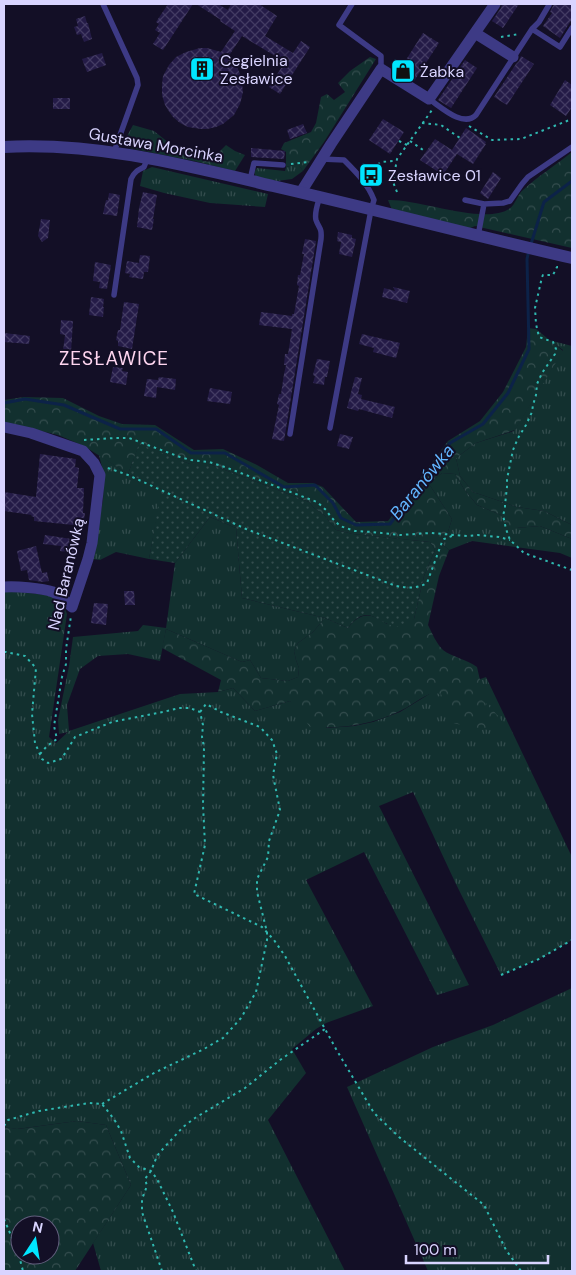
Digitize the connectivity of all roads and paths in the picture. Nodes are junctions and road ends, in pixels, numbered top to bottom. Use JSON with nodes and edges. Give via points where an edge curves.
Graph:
{"nodes":[{"id":1,"x":103,"y":4,"type":"edge"},
{"id":2,"x":352,"y":4,"type":"edge"},
{"id":3,"x":494,"y":4,"type":"edge"},
{"id":4,"x":549,"y":5,"type":"edge"},
{"id":5,"x":572,"y":28,"type":"edge"},
{"id":6,"x":532,"y":29,"type":"junction"},
{"id":7,"x":475,"y":33,"type":"junction"},
{"id":8,"x":513,"y":57,"type":"junction"},
{"id":9,"x":381,"y":69,"type":"junction"},
{"id":10,"x":433,"y":102,"type":"junction"},
{"id":11,"x":572,"y":119,"type":"edge"},
{"id":12,"x":465,"y":120,"type":"junction"},
{"id":13,"x":422,"y":123,"type":"junction"},
{"id":14,"x":460,"y":138,"type":"dead end"},
{"id":15,"x":399,"y":141,"type":"dead end"},
{"id":16,"x":410,"y":141,"type":"junction"},
{"id":17,"x":407,"y":145,"type":"junction"},
{"id":18,"x":4,"y":147,"type":"edge"},
{"id":19,"x":572,"y":147,"type":"edge"},
{"id":20,"x":114,"y":152,"type":"junction"},
{"id":21,"x":426,"y":152,"type":"dead end"},
{"id":22,"x":148,"y":158,"type":"junction"},
{"id":23,"x":397,"y":159,"type":"junction"},
{"id":24,"x":317,"y":160,"type":"junction"},
{"id":25,"x":283,"y":165,"type":"joint"},
{"id":26,"x":366,"y":170,"type":"dead end"},
{"id":27,"x":250,"y":180,"type":"junction"},
{"id":28,"x":302,"y":192,"type":"junction"},
{"id":29,"x":397,"y":192,"type":"dead end"},
{"id":30,"x":320,"y":196,"type":"junction"},
{"id":31,"x":466,"y":200,"type":"dead end"},
{"id":32,"x":484,"y":204,"type":"junction"},
{"id":33,"x":371,"y":210,"type":"junction"},
{"id":34,"x":478,"y":236,"type":"junction"},
{"id":35,"x":572,"y":258,"type":"edge"},
{"id":36,"x":557,"y":261,"type":"junction"},
{"id":37,"x":114,"y":294,"type":"dead end"},
{"id":38,"x":4,"y":427,"type":"edge"},
{"id":39,"x":330,"y":428,"type":"dead end"},
{"id":40,"x":290,"y":434,"type":"dead end"},
{"id":41,"x":66,"y":445,"type":"junction"},
{"id":42,"x":94,"y":463,"type":"junction"},
{"id":43,"x":454,"y":534,"type":"junction"},
{"id":44,"x":510,"y":540,"type":"junction"},
{"id":45,"x":572,"y":570,"type":"edge"},
{"id":46,"x":4,"y":587,"type":"edge"},
{"id":47,"x":72,"y":607,"type":"junction"},
{"id":48,"x":4,"y":652,"type":"edge"},
{"id":49,"x":200,"y":712,"type":"junction"},
{"id":50,"x":40,"y":754,"type":"junction"},
{"id":51,"x":267,"y":932,"type":"junction"},
{"id":52,"x":572,"y":940,"type":"edge"},
{"id":53,"x":500,"y":975,"type":"dead end"},
{"id":54,"x":326,"y":1029,"type":"junction"},
{"id":55,"x":102,"y":1104,"type":"junction"},
{"id":56,"x":4,"y":1119,"type":"edge"},
{"id":57,"x":8,"y":1120,"type":"junction"},
{"id":58,"x":4,"y":1126,"type":"edge"},
{"id":59,"x":151,"y":1171,"type":"junction"},
{"id":60,"x":4,"y":1219,"type":"edge"},
{"id":61,"x":24,"y":1271,"type":"edge"},
{"id":62,"x":162,"y":1271,"type":"edge"},
{"id":63,"x":196,"y":1271,"type":"edge"},
{"id":64,"x":521,"y":1271,"type":"edge"}],
"edges":[{"from":1,"to":20,"type":"lane","via":[[138,85]]},
{"from":2,"to":9,"type":"lane","via":[[339,25],[381,56]]},
{"from":3,"to":7,"type":"street"},
{"from":4,"to":6,"type":"lane"},
{"from":5,"to":6,"type":"lane","via":[[560,47]]},
{"from":6,"to":8,"type":"lane"},
{"from":7,"to":8,"type":"street"},
{"from":7,"to":10,"type":"street"},
{"from":8,"to":12,"type":"lane","via":[[476,115]]},
{"from":9,"to":10,"type":"street"},
{"from":9,"to":24,"type":"street"},
{"from":10,"to":12,"type":"lane"},
{"from":10,"to":13,"type":"path"},
{"from":11,"to":12,"type":"path","via":[[521,139],[492,140]]},
{"from":13,"to":14,"type":"path","via":[[441,125]]},
{"from":13,"to":16,"type":"path"},
{"from":15,"to":17,"type":"path"},
{"from":16,"to":17,"type":"path"},
{"from":16,"to":21,"type":"path"},
{"from":17,"to":23,"type":"path"},
{"from":18,"to":20,"type":"street","name":"Gustawa Morcinka","via":[[64,147]]},
{"from":19,"to":32,"type":"lane","via":[[528,178],[510,201]]},
{"from":20,"to":22,"type":"street","name":"Gustawa Morcinka"},
{"from":22,"to":27,"type":"street","name":"Gustawa Morcinka"},
{"from":22,"to":37,"type":"lane","via":[[144,167],[132,175]]},
{"from":23,"to":26,"type":"path"},
{"from":23,"to":29,"type":"path","via":[[393,182]]},
{"from":24,"to":25,"type":"path"},
{"from":24,"to":28,"type":"street"},
{"from":24,"to":33,"type":"lane","via":[[344,160],[367,186],[374,200]]},
{"from":25,"to":27,"type":"lane","via":[[254,163]]},
{"from":27,"to":28,"type":"street","name":"Gustawa Morcinka"},
{"from":28,"to":30,"type":"street","name":"Gustawa Morcinka"},
{"from":30,"to":33,"type":"street","name":"Gustawa Morcinka"},
{"from":30,"to":40,"type":"lane","via":[[316,220],[322,229],[322,239]]},
{"from":31,"to":32,"type":"lane"},
{"from":32,"to":34,"type":"lane"},
{"from":33,"to":34,"type":"street","name":"Gustawa Morcinka"},
{"from":33,"to":39,"type":"lane"},
{"from":34,"to":36,"type":"street","name":"Gustawa Morcinka","via":[[522,246]]},
{"from":35,"to":36,"type":"street","name":"Gustawa Morcinka"},
{"from":36,"to":44,"type":"path","via":[[553,275],[542,277],[535,308],[539,337],[553,342],[556,349],[537,384],[532,412],[511,458],[503,515]]},
{"from":38,"to":41,"type":"street"},
{"from":41,"to":42,"type":"street","via":[[83,451]]},
{"from":41,"to":43,"type":"path","via":[[78,441],[129,438],[180,457],[242,472],[317,502],[340,526],[354,532]]},
{"from":42,"to":43,"type":"path","via":[[128,475],[246,529],[396,586],[409,588],[427,584],[443,540]]},
{"from":42,"to":47,"type":"street","name":"Nad Baranówką","via":[[100,475],[92,543]]},
{"from":43,"to":44,"type":"path"},
{"from":44,"to":45,"type":"path","via":[[524,553]]},
{"from":46,"to":47,"type":"street","via":[[52,592]]},
{"from":47,"to":50,"type":"path","name":"Nad Baranówką","via":[[66,664],[54,726],[57,739]]},
{"from":48,"to":50,"type":"path","via":[[25,656],[36,668],[32,714],[35,743]]},
{"from":49,"to":50,"type":"path","via":[[179,708],[112,722],[75,737],[61,759],[48,763]]},
{"from":49,"to":51,"type":"path","via":[[204,747],[205,846],[194,894]]},
{"from":49,"to":51,"type":"path","via":[[206,704],[260,727],[272,740],[277,754],[274,775],[280,810],[269,841],[268,857],[257,879]]},
{"from":51,"to":54,"type":"path","via":[[285,956]]},
{"from":51,"to":55,"type":"path","via":[[256,992],[241,1018],[223,1038]]},
{"from":52,"to":53,"type":"path","via":[[539,959]]},
{"from":54,"to":59,"type":"path","via":[[245,1088],[183,1127],[157,1156]]},
{"from":54,"to":64,"type":"path","via":[[374,1113],[484,1205],[506,1250]]},
{"from":55,"to":57,"type":"path","via":[[39,1111]]},
{"from":55,"to":59,"type":"path","via":[[121,1131],[130,1158],[139,1167]]},
{"from":56,"to":57,"type":"path"},
{"from":57,"to":58,"type":"path"},
{"from":59,"to":62,"type":"path","via":[[145,1179],[147,1186],[142,1212]]},
{"from":59,"to":63,"type":"path","via":[[173,1212]]},
{"from":60,"to":61,"type":"path"}]}
